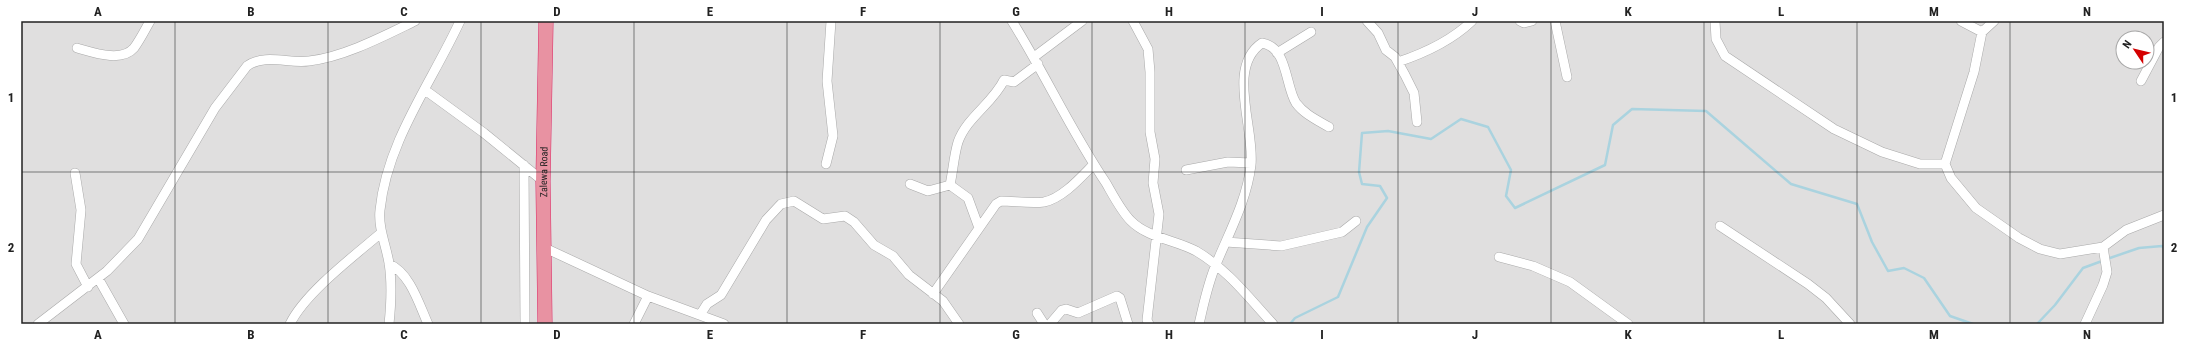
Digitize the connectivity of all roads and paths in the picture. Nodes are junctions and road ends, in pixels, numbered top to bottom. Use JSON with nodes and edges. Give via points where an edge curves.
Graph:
{"nodes":[{"id":1,"x":150,"y":21,"type":"edge"},
{"id":2,"x":415,"y":21,"type":"edge"},
{"id":3,"x":460,"y":21,"type":"edge"},
{"id":4,"x":546,"y":21,"type":"edge"},
{"id":5,"x":831,"y":21,"type":"edge"},
{"id":6,"x":1012,"y":21,"type":"edge"},
{"id":7,"x":1082,"y":21,"type":"edge"},
{"id":8,"x":1133,"y":21,"type":"edge"},
{"id":9,"x":1472,"y":21,"type":"edge"},
{"id":10,"x":1520,"y":21,"type":"edge"},
{"id":11,"x":1532,"y":21,"type":"edge"},
{"id":12,"x":1555,"y":21,"type":"edge"},
{"id":13,"x":1715,"y":21,"type":"edge"},
{"id":14,"x":1961,"y":21,"type":"edge"},
{"id":15,"x":1994,"y":21,"type":"edge"},
{"id":16,"x":1374,"y":23,"type":"edge"},
{"id":17,"x":1311,"y":32,"type":"dead end"},
{"id":18,"x":1982,"y":32,"type":"junction"},
{"id":19,"x":2164,"y":42,"type":"edge"},
{"id":20,"x":77,"y":48,"type":"dead end"},
{"id":21,"x":1277,"y":53,"type":"junction"},
{"id":22,"x":1036,"y":61,"type":"junction"},
{"id":23,"x":1398,"y":62,"type":"junction"},
{"id":24,"x":1566,"y":77,"type":"dead end"},
{"id":25,"x":2141,"y":81,"type":"dead end"},
{"id":26,"x":425,"y":90,"type":"junction"},
{"id":27,"x":1417,"y":122,"type":"dead end"},
{"id":28,"x":1328,"y":127,"type":"dead end"},
{"id":29,"x":1251,"y":163,"type":"junction"},
{"id":30,"x":826,"y":164,"type":"dead end"},
{"id":31,"x":1945,"y":164,"type":"junction"},
{"id":32,"x":524,"y":165,"type":"junction"},
{"id":33,"x":1093,"y":165,"type":"junction"},
{"id":34,"x":1186,"y":170,"type":"dead end"},
{"id":35,"x":75,"y":173,"type":"dead end"},
{"id":36,"x":543,"y":180,"type":"junction"},
{"id":37,"x":910,"y":184,"type":"dead end"},
{"id":38,"x":950,"y":185,"type":"junction"},
{"id":39,"x":2164,"y":215,"type":"edge"},
{"id":40,"x":1356,"y":221,"type":"dead end"},
{"id":41,"x":1720,"y":226,"type":"dead end"},
{"id":42,"x":979,"y":228,"type":"junction"},
{"id":43,"x":381,"y":233,"type":"junction"},
{"id":44,"x":1157,"y":236,"type":"junction"},
{"id":45,"x":1226,"y":242,"type":"junction"},
{"id":46,"x":2103,"y":247,"type":"junction"},
{"id":47,"x":545,"y":248,"type":"junction"},
{"id":48,"x":1500,"y":257,"type":"dead end"},
{"id":49,"x":389,"y":264,"type":"junction"},
{"id":50,"x":1216,"y":264,"type":"junction"},
{"id":51,"x":98,"y":278,"type":"junction"},
{"id":52,"x":88,"y":287,"type":"junction"},
{"id":53,"x":933,"y":294,"type":"junction"},
{"id":54,"x":648,"y":296,"type":"junction"},
{"id":55,"x":1037,"y":313,"type":"dead end"},
{"id":56,"x":700,"y":315,"type":"junction"},
{"id":57,"x":1616,"y":321,"type":"edge"},
{"id":58,"x":1050,"y":323,"type":"edge"},
{"id":59,"x":38,"y":324,"type":"edge"},
{"id":60,"x":124,"y":324,"type":"edge"},
{"id":61,"x":290,"y":324,"type":"edge"},
{"id":62,"x":389,"y":324,"type":"edge"},
{"id":63,"x":428,"y":324,"type":"edge"},
{"id":64,"x":525,"y":324,"type":"edge"},
{"id":65,"x":545,"y":324,"type":"edge"},
{"id":66,"x":634,"y":324,"type":"edge"},
{"id":67,"x":724,"y":324,"type":"edge"},
{"id":68,"x":959,"y":324,"type":"edge"},
{"id":69,"x":1128,"y":324,"type":"edge"},
{"id":70,"x":1149,"y":324,"type":"edge"},
{"id":71,"x":1199,"y":324,"type":"edge"},
{"id":72,"x":1272,"y":324,"type":"edge"},
{"id":73,"x":1628,"y":324,"type":"edge"},
{"id":74,"x":1850,"y":324,"type":"edge"},
{"id":75,"x":2084,"y":324,"type":"edge"}],
"edges":[{"from":1,"to":20,"type":"street","via":[[133,49],[124,54],[99,54]]},
{"from":2,"to":51,"type":"street","via":[[333,55],[309,61],[264,59],[247,66],[215,108],[138,239]]},
{"from":3,"to":26,"type":"street"},
{"from":4,"to":36,"type":"highway","name":"Zalewa Road"},
{"from":5,"to":30,"type":"street","via":[[828,88],[833,136]]},
{"from":6,"to":22,"type":"street"},
{"from":7,"to":22,"type":"street"},
{"from":8,"to":44,"type":"street","via":[[1148,49],[1150,132],[1155,159],[1153,183],[1159,210]]},
{"from":9,"to":23,"type":"street","via":[[1460,32],[1425,53]]},
{"from":10,"to":11,"type":"street"},
{"from":12,"to":24,"type":"street"},
{"from":13,"to":31,"type":"street","via":[[1716,39],[1725,56],[1834,129],[1895,156],[1920,164]]},
{"from":14,"to":18,"type":"street"},
{"from":15,"to":18,"type":"street"},
{"from":16,"to":23,"type":"street","via":[[1386,50]]},
{"from":17,"to":21,"type":"street"},
{"from":18,"to":31,"type":"street","via":[[1974,72]]},
{"from":19,"to":25,"type":"street"},
{"from":21,"to":28,"type":"street","via":[[1295,101],[1311,117]]},
{"from":21,"to":29,"type":"street","via":[[1269,44],[1262,43],[1253,51],[1245,68]]},
{"from":22,"to":33,"type":"street"},
{"from":22,"to":38,"type":"street","via":[[1014,82],[1004,80],[998,91],[969,124],[958,142]]},
{"from":23,"to":27,"type":"street","via":[[1414,93]]},
{"from":26,"to":32,"type":"street"},
{"from":26,"to":43,"type":"street","via":[[409,118],[385,183],[380,209]]},
{"from":29,"to":34,"type":"street","via":[[1228,162]]},
{"from":29,"to":45,"type":"street","via":[[1243,198]]},
{"from":31,"to":46,"type":"street","via":[[1951,178],[1976,208],[2019,238],[2040,249],[2060,254]]},
{"from":32,"to":36,"type":"street"},
{"from":32,"to":64,"type":"street"},
{"from":33,"to":42,"type":"street","via":[[1061,193],[1044,202],[1001,201]]},
{"from":33,"to":44,"type":"street","via":[[1131,221]]},
{"from":35,"to":52,"type":"street","via":[[81,210],[76,264]]},
{"from":36,"to":47,"type":"highway","name":"Zalewa Road"},
{"from":37,"to":38,"type":"street","via":[[928,191]]},
{"from":38,"to":42,"type":"street","via":[[968,198]]},
{"from":39,"to":46,"type":"street","via":[[2126,230]]},
{"from":40,"to":45,"type":"street","via":[[1342,232],[1281,246]]},
{"from":41,"to":74,"type":"street","via":[[1808,284],[1826,298]]},
{"from":42,"to":53,"type":"street"},
{"from":43,"to":49,"type":"street"},
{"from":43,"to":61,"type":"street","via":[[308,298]]},
{"from":44,"to":50,"type":"street","via":[[1176,241]]},
{"from":44,"to":70,"type":"street","via":[[1147,320]]},
{"from":45,"to":50,"type":"street"},
{"from":46,"to":75,"type":"street","via":[[2107,272],[2104,284]]},
{"from":47,"to":54,"type":"street"},
{"from":47,"to":65,"type":"highway","name":"Zalewa Road"},
{"from":48,"to":57,"type":"street","via":[[1533,266],[1570,282]]},
{"from":49,"to":62,"type":"street"},
{"from":49,"to":63,"type":"street","via":[[403,274]]},
{"from":50,"to":71,"type":"street"},
{"from":50,"to":72,"type":"street"},
{"from":51,"to":52,"type":"street"},
{"from":51,"to":60,"type":"street"},
{"from":52,"to":59,"type":"street"},
{"from":53,"to":56,"type":"street","via":[[909,275],[893,256],[870,241],[854,222],[845,216],[823,219],[794,201],[781,204],[766,220],[722,295],[707,304]]},
{"from":53,"to":68,"type":"street","via":[[946,304]]},
{"from":54,"to":56,"type":"street"},
{"from":54,"to":66,"type":"street"},
{"from":55,"to":58,"type":"street"},
{"from":56,"to":67,"type":"street"},
{"from":57,"to":73,"type":"street"},
{"from":58,"to":69,"type":"street","via":[[1062,310],[1078,313],[1117,296],[1120,298]]}]}
